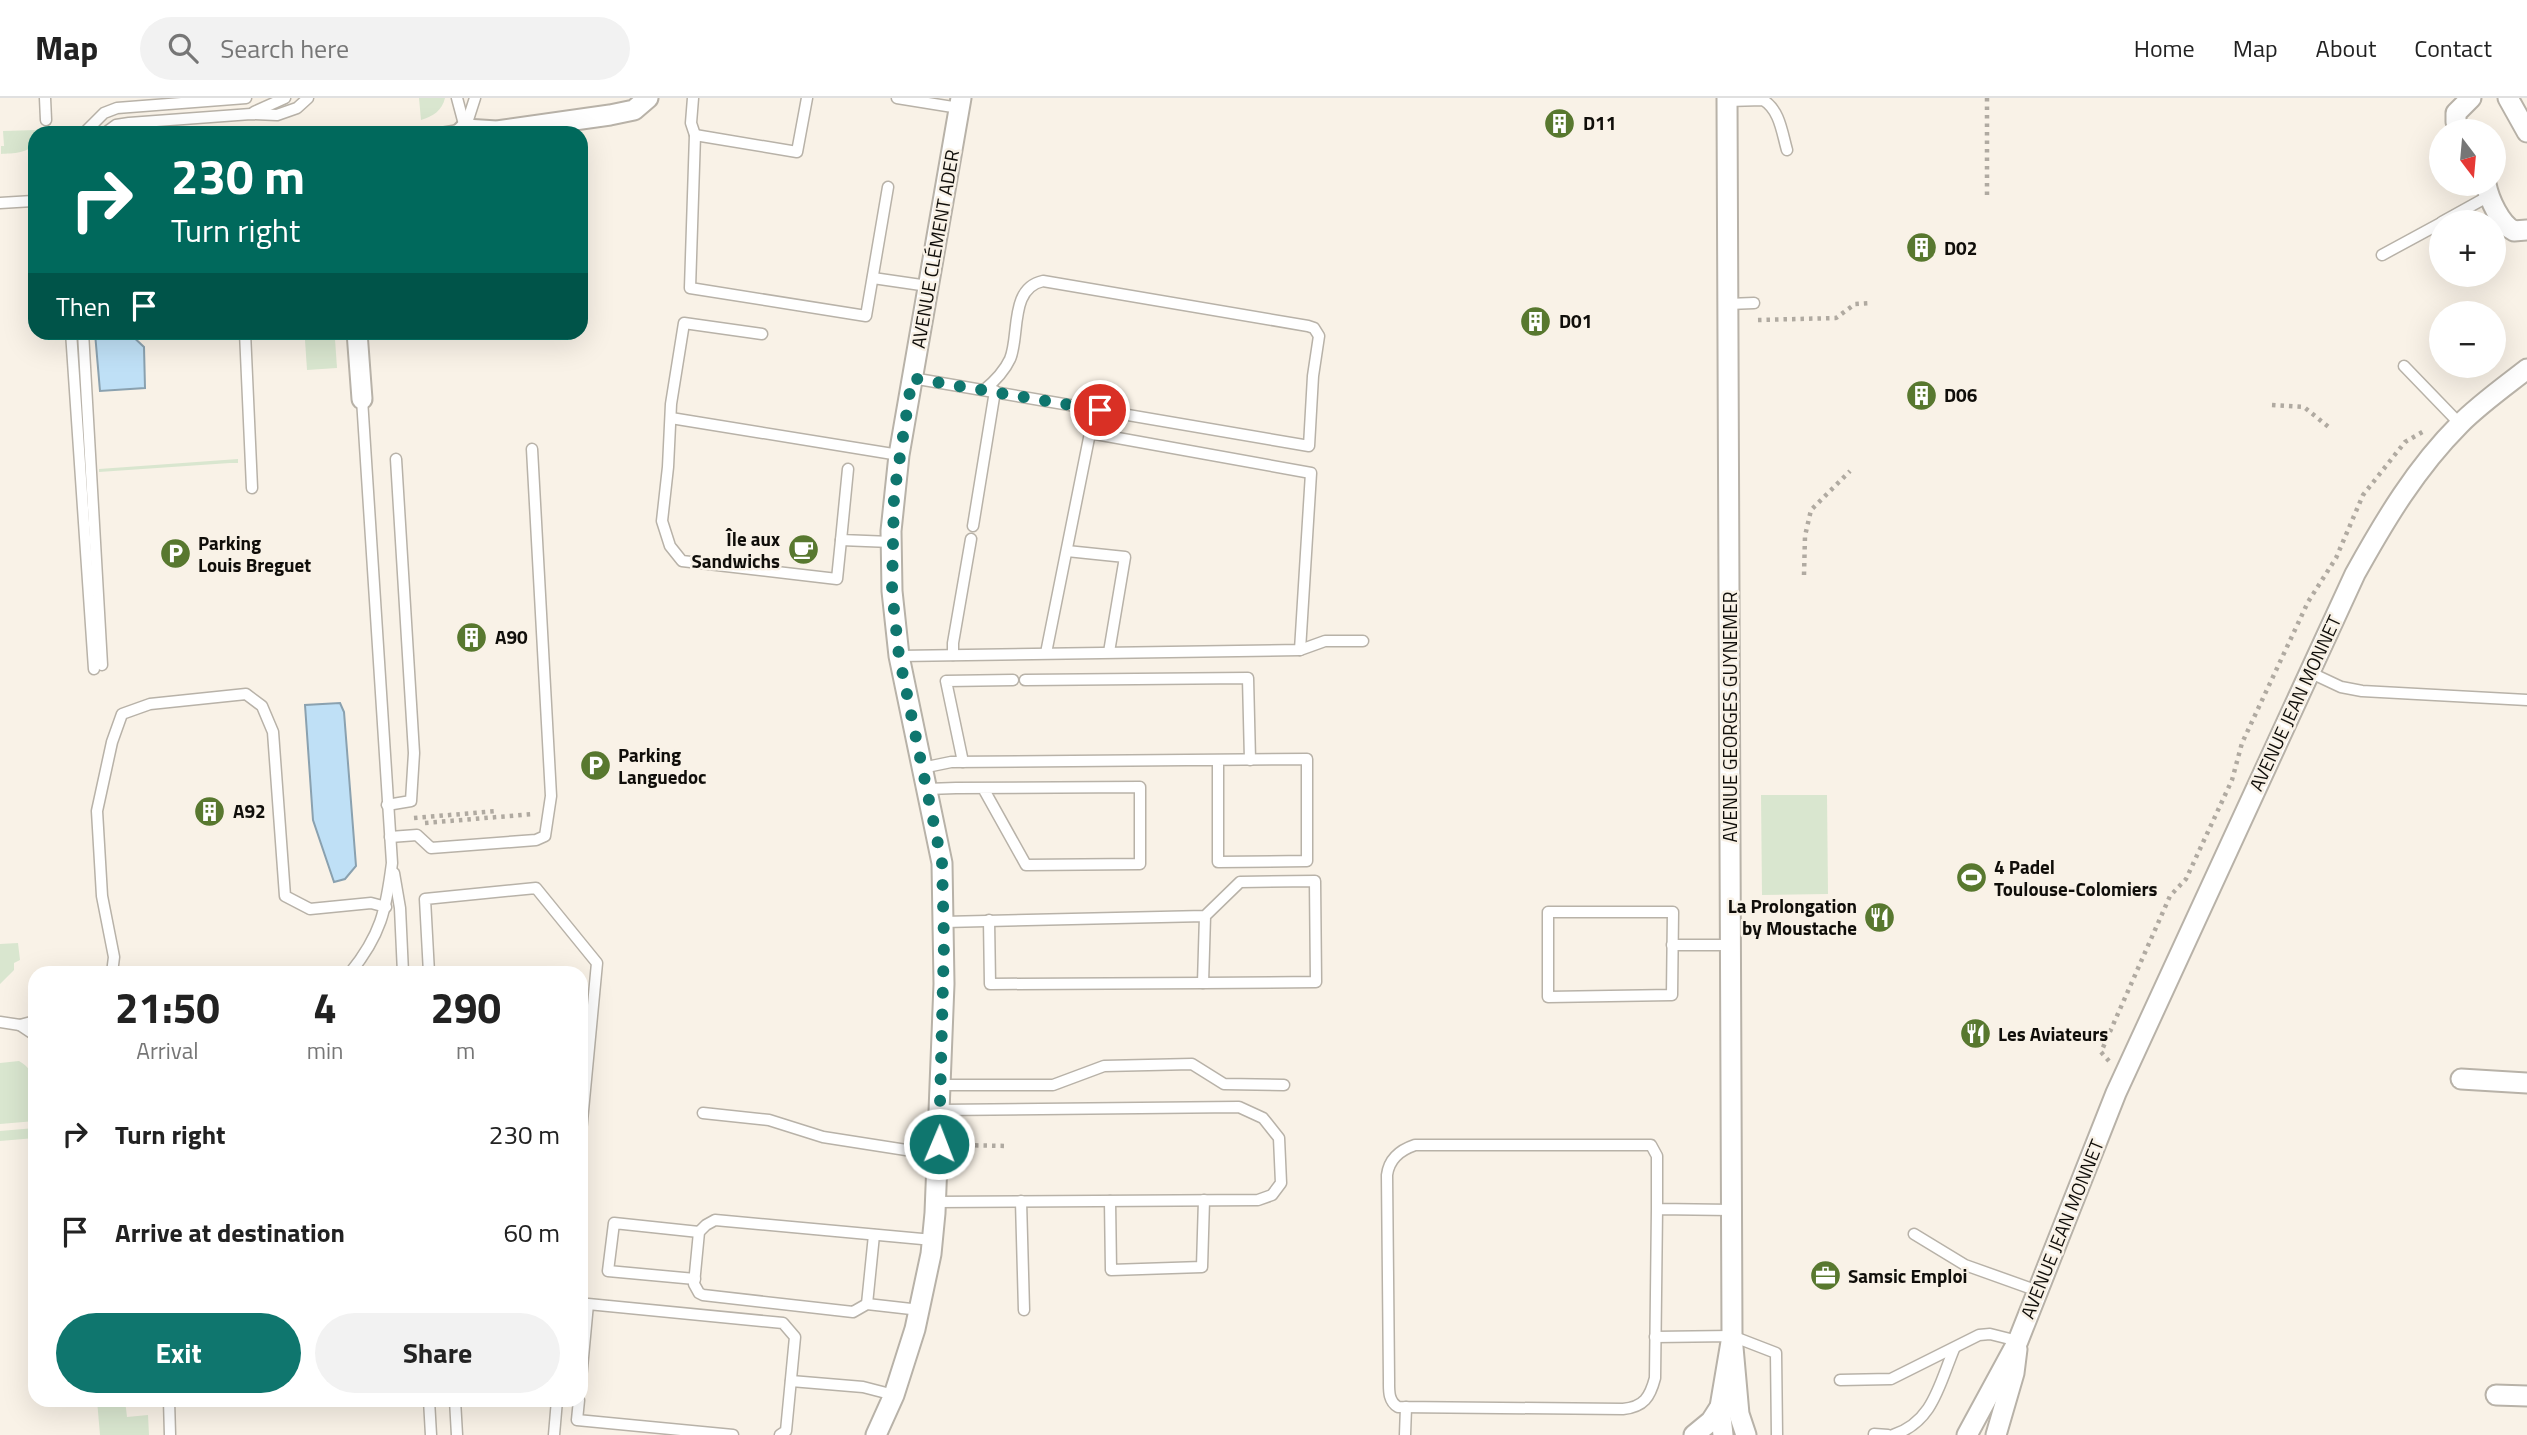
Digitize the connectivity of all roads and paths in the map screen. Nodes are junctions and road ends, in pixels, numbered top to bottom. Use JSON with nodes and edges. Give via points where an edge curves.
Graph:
{"nodes":[{"id":1,"x":45,"y":98,"type":"edge"},
{"id":2,"x":246,"y":98,"type":"edge"},
{"id":3,"x":285,"y":98,"type":"edge"},
{"id":4,"x":308,"y":98,"type":"edge"},
{"id":5,"x":457,"y":98,"type":"edge"},
{"id":6,"x":475,"y":98,"type":"edge"},
{"id":7,"x":648,"y":98,"type":"edge"},
{"id":8,"x":692,"y":98,"type":"edge"},
{"id":9,"x":807,"y":98,"type":"edge"},
{"id":10,"x":897,"y":98,"type":"edge"},
{"id":11,"x":1987,"y":98,"type":"edge"},
{"id":12,"x":2471,"y":98,"type":"edge"},
{"id":13,"x":2508,"y":98,"type":"edge"},
{"id":14,"x":1727,"y":99,"type":"edge"},
{"id":15,"x":960,"y":103,"type":"edge"},
{"id":16,"x":251,"y":114,"type":"junction"},
{"id":17,"x":2456,"y":119,"type":"edge"},
{"id":18,"x":46,"y":120,"type":"dead end"},
{"id":19,"x":91,"y":126,"type":"edge"},
{"id":20,"x":115,"y":126,"type":"edge"},
{"id":21,"x":462,"y":126,"type":"edge"},
{"id":22,"x":465,"y":126,"type":"edge"},
{"id":23,"x":532,"y":126,"type":"edge"},
{"id":24,"x":2527,"y":132,"type":"edge"},
{"id":25,"x":695,"y":135,"type":"junction"},
{"id":26,"x":1787,"y":150,"type":"dead end"},
{"id":27,"x":888,"y":187,"type":"dead end"},
{"id":28,"x":2480,"y":196,"type":"edge"},
{"id":29,"x":2491,"y":196,"type":"edge"},
{"id":30,"x":1987,"y":199,"type":"dead end"},
{"id":31,"x":28,"y":201,"type":"edge"},
{"id":32,"x":0,"y":203,"type":"edge"},
{"id":33,"x":2460,"y":210,"type":"edge"},
{"id":34,"x":2429,"y":230,"type":"edge"},
{"id":35,"x":2527,"y":230,"type":"edge"},
{"id":36,"x":2382,"y":255,"type":"dead end"},
{"id":37,"x":873,"y":278,"type":"junction"},
{"id":38,"x":928,"y":286,"type":"junction"},
{"id":39,"x":1754,"y":303,"type":"dead end"},
{"id":40,"x":1871,"y":303,"type":"dead end"},
{"id":41,"x":1728,"y":314,"type":"junction"},
{"id":42,"x":762,"y":334,"type":"dead end"},
{"id":43,"x":72,"y":340,"type":"edge"},
{"id":44,"x":83,"y":340,"type":"edge"},
{"id":45,"x":246,"y":340,"type":"edge"},
{"id":46,"x":358,"y":340,"type":"edge"},
{"id":47,"x":2404,"y":366,"type":"dead end"},
{"id":48,"x":2527,"y":369,"type":"edge"},
{"id":49,"x":912,"y":378,"type":"junction"},
{"id":50,"x":990,"y":391,"type":"junction"},
{"id":51,"x":362,"y":399,"type":"joint"},
{"id":52,"x":2272,"y":405,"type":"dead end"},
{"id":53,"x":671,"y":418,"type":"junction"},
{"id":54,"x":2460,"y":424,"type":"junction"},
{"id":55,"x":2430,"y":427,"type":"dead end"},
{"id":56,"x":2331,"y":429,"type":"dead end"},
{"id":57,"x":533,"y":449,"type":"dead end"},
{"id":58,"x":899,"y":455,"type":"junction"},
{"id":59,"x":397,"y":459,"type":"dead end"},
{"id":60,"x":848,"y":469,"type":"dead end"},
{"id":61,"x":1850,"y":471,"type":"dead end"},
{"id":62,"x":252,"y":488,"type":"dead end"},
{"id":63,"x":973,"y":526,"type":"dead end"},
{"id":64,"x":971,"y":539,"type":"dead end"},
{"id":65,"x":841,"y":540,"type":"junction"},
{"id":66,"x":891,"y":541,"type":"junction"},
{"id":67,"x":1067,"y":551,"type":"junction"},
{"id":68,"x":1804,"y":575,"type":"dead end"},
{"id":69,"x":1363,"y":640,"type":"dead end"},
{"id":70,"x":1300,"y":650,"type":"junction"},
{"id":71,"x":1109,"y":652,"type":"junction"},
{"id":72,"x":1046,"y":653,"type":"junction"},
{"id":73,"x":953,"y":655,"type":"junction"},
{"id":74,"x":899,"y":656,"type":"junction"},
{"id":75,"x":2309,"y":672,"type":"junction"},
{"id":76,"x":1013,"y":680,"type":"dead end"},
{"id":77,"x":1025,"y":680,"type":"dead end"},
{"id":78,"x":2527,"y":700,"type":"edge"},
{"id":79,"x":1219,"y":760,"type":"junction"},
{"id":80,"x":1250,"y":760,"type":"junction"},
{"id":81,"x":963,"y":762,"type":"junction"},
{"id":82,"x":922,"y":768,"type":"junction"},
{"id":83,"x":984,"y":788,"type":"junction"},
{"id":84,"x":927,"y":789,"type":"junction"},
{"id":85,"x":387,"y":805,"type":"junction"},
{"id":86,"x":542,"y":809,"type":"dead end"},
{"id":87,"x":497,"y":811,"type":"dead end"},
{"id":88,"x":389,"y":823,"type":"junction"},
{"id":89,"x":390,"y":837,"type":"junction"},
{"id":90,"x":391,"y":863,"type":"junction"},
{"id":91,"x":386,"y":907,"type":"junction"},
{"id":92,"x":1205,"y":916,"type":"junction"},
{"id":93,"x":989,"y":920,"type":"junction"},
{"id":94,"x":944,"y":922,"type":"junction"},
{"id":95,"x":1672,"y":945,"type":"junction"},
{"id":96,"x":1731,"y":945,"type":"junction"},
{"id":97,"x":114,"y":957,"type":"junction"},
{"id":98,"x":113,"y":966,"type":"edge"},
{"id":99,"x":116,"y":966,"type":"edge"},
{"id":100,"x":355,"y":966,"type":"edge"},
{"id":101,"x":403,"y":966,"type":"edge"},
{"id":102,"x":429,"y":966,"type":"edge"},
{"id":103,"x":1203,"y":984,"type":"junction"},
{"id":104,"x":0,"y":1022,"type":"edge"},
{"id":105,"x":28,"y":1023,"type":"edge"},
{"id":106,"x":20,"y":1025,"type":"junction"},
{"id":107,"x":28,"y":1030,"type":"edge"},
{"id":108,"x":588,"y":1058,"type":"edge"},
{"id":109,"x":2122,"y":1078,"type":"junction"},
{"id":110,"x":2461,"y":1079,"type":"dead end"},
{"id":111,"x":2527,"y":1083,"type":"edge"},
{"id":112,"x":940,"y":1085,"type":"junction"},
{"id":113,"x":1284,"y":1085,"type":"dead end"},
{"id":114,"x":940,"y":1110,"type":"junction"},
{"id":115,"x":703,"y":1112,"type":"dead end"},
{"id":116,"x":1009,"y":1146,"type":"dead end"},
{"id":117,"x":939,"y":1150,"type":"junction"},
{"id":118,"x":1204,"y":1200,"type":"junction"},
{"id":119,"x":1021,"y":1201,"type":"junction"},
{"id":120,"x":1110,"y":1201,"type":"junction"},
{"id":121,"x":936,"y":1202,"type":"junction"},
{"id":122,"x":1657,"y":1209,"type":"junction"},
{"id":123,"x":1732,"y":1210,"type":"junction"},
{"id":124,"x":699,"y":1232,"type":"junction"},
{"id":125,"x":1914,"y":1234,"type":"dead end"},
{"id":126,"x":874,"y":1235,"type":"junction"},
{"id":127,"x":933,"y":1240,"type":"junction"},
{"id":128,"x":695,"y":1279,"type":"junction"},
{"id":129,"x":2038,"y":1291,"type":"junction"},
{"id":130,"x":588,"y":1304,"type":"edge"},
{"id":131,"x":867,"y":1304,"type":"junction"},
{"id":132,"x":920,"y":1310,"type":"junction"},
{"id":133,"x":1024,"y":1310,"type":"dead end"},
{"id":134,"x":1655,"y":1336,"type":"junction"},
{"id":135,"x":1732,"y":1336,"type":"junction"},
{"id":136,"x":2018,"y":1341,"type":"junction"},
{"id":137,"x":1954,"y":1349,"type":"junction"},
{"id":138,"x":1840,"y":1380,"type":"dead end"},
{"id":139,"x":791,"y":1381,"type":"junction"},
{"id":140,"x":894,"y":1395,"type":"junction"},
{"id":141,"x":2496,"y":1395,"type":"dead end"},
{"id":142,"x":2527,"y":1396,"type":"edge"},
{"id":143,"x":169,"y":1407,"type":"edge"},
{"id":144,"x":429,"y":1407,"type":"edge"},
{"id":145,"x":455,"y":1407,"type":"edge"},
{"id":146,"x":556,"y":1407,"type":"edge"},
{"id":147,"x":578,"y":1407,"type":"edge"},
{"id":148,"x":1406,"y":1407,"type":"junction"},
{"id":149,"x":1720,"y":1407,"type":"junction"},
{"id":150,"x":1742,"y":1432,"type":"edge"},
{"id":151,"x":1874,"y":1434,"type":"edge"},
{"id":152,"x":170,"y":1435,"type":"edge"},
{"id":153,"x":431,"y":1435,"type":"edge"},
{"id":154,"x":457,"y":1435,"type":"edge"},
{"id":155,"x":554,"y":1435,"type":"edge"},
{"id":156,"x":733,"y":1435,"type":"edge"},
{"id":157,"x":780,"y":1435,"type":"edge"},
{"id":158,"x":876,"y":1435,"type":"edge"},
{"id":159,"x":1405,"y":1435,"type":"edge"},
{"id":160,"x":1693,"y":1435,"type":"edge"},
{"id":161,"x":1723,"y":1435,"type":"edge"},
{"id":162,"x":1777,"y":1435,"type":"edge"},
{"id":163,"x":1890,"y":1435,"type":"edge"},
{"id":164,"x":1967,"y":1435,"type":"edge"},
{"id":165,"x":1996,"y":1435,"type":"edge"}],
"edges":[{"from":1,"to":18,"type":"lane"},
{"from":2,"to":19,"type":"lane","via":[[117,108]]},
{"from":3,"to":16,"type":"lane"},
{"from":4,"to":16,"type":"lane","via":[[298,108],[277,115]]},
{"from":5,"to":21,"type":"lane"},
{"from":6,"to":22,"type":"lane"},
{"from":7,"to":23,"type":"street","via":[[634,110]]},
{"from":8,"to":25,"type":"lane"},
{"from":9,"to":25,"type":"lane","via":[[797,152]]},
{"from":10,"to":15,"type":"lane"},
{"from":11,"to":30,"type":"path"},
{"from":12,"to":17,"type":"street"},
{"from":13,"to":24,"type":"street"},
{"from":14,"to":26,"type":"lane","via":[[1767,103],[1777,116]]},
{"from":14,"to":41,"type":"street","name":"AVENUE GEORGES GUYNEMER"},
{"from":15,"to":38,"type":"street","name":"AVENUE CLÉMENT ADER"},
{"from":16,"to":20,"type":"lane"},
{"from":25,"to":37,"type":"lane","via":[[690,288],[866,316]]},
{"from":27,"to":37,"type":"lane"},
{"from":28,"to":33,"type":"lane"},
{"from":29,"to":35,"type":"street","via":[[2509,229]]},
{"from":31,"to":32,"type":"lane"},
{"from":34,"to":36,"type":"lane"},
{"from":37,"to":38,"type":"lane"},
{"from":38,"to":49,"type":"street","name":"AVENUE CLÉMENT ADER"},
{"from":39,"to":41,"type":"lane"},
{"from":40,"to":41,"type":"path","via":[[1855,304],[1836,318],[1753,320],[1749,324]]},
{"from":41,"to":96,"type":"street","name":"AVENUE GEORGES GUYNEMER"},
{"from":42,"to":53,"type":"lane","via":[[684,323]]},
{"from":43,"to":44,"type":"lane","via":[[98,667]]},
{"from":45,"to":62,"type":"lane"},
{"from":46,"to":51,"type":"street"},
{"from":47,"to":54,"type":"lane"},
{"from":48,"to":54,"type":"street","name":"AVENUE JEAN MONNET"},
{"from":49,"to":50,"type":"lane"},
{"from":49,"to":58,"type":"street","name":"AVENUE CLÉMENT ADER"},
{"from":50,"to":50,"type":"lane","via":[[1011,357],[1017,309],[1030,288],[1043,281],[1308,326],[1319,336],[1310,446]]},
{"from":50,"to":63,"type":"lane"},
{"from":51,"to":85,"type":"lane"},
{"from":52,"to":56,"type":"path","via":[[2304,407]]},
{"from":53,"to":58,"type":"lane"},
{"from":53,"to":65,"type":"lane","via":[[662,520],[670,545],[682,561],[836,579]]},
{"from":54,"to":75,"type":"street","name":"AVENUE JEAN MONNET","via":[[2386,517]]},
{"from":55,"to":109,"type":"path","name":"AVENUE JEAN MONNET","via":[[2405,442],[2363,495],[2336,558],[2297,626],[2242,743],[2232,780],[2186,879],[2170,896],[2101,1052]]},
{"from":57,"to":89,"type":"lane","via":[[551,796],[545,836],[432,848],[417,835]]},
{"from":58,"to":66,"type":"street","name":"AVENUE CLÉMENT ADER"},
{"from":59,"to":85,"type":"lane","via":[[414,753],[411,801]]},
{"from":60,"to":65,"type":"lane"},
{"from":61,"to":68,"type":"path","via":[[1811,510]]},
{"from":64,"to":73,"type":"lane"},
{"from":65,"to":66,"type":"lane"},
{"from":66,"to":74,"type":"street","name":"AVENUE CLÉMENT ADER"},
{"from":67,"to":70,"type":"lane","via":[[1090,433],[1311,473]]},
{"from":67,"to":71,"type":"lane","via":[[1125,557]]},
{"from":67,"to":72,"type":"lane"},
{"from":69,"to":70,"type":"lane","via":[[1325,641]]},
{"from":70,"to":71,"type":"lane"},
{"from":71,"to":72,"type":"lane"},
{"from":72,"to":73,"type":"lane"},
{"from":73,"to":74,"type":"lane"},
{"from":74,"to":82,"type":"street","name":"AVENUE CLÉMENT ADER"},
{"from":75,"to":78,"type":"lane","via":[[2362,691]]},
{"from":75,"to":109,"type":"street","name":"AVENUE JEAN MONNET"},
{"from":76,"to":81,"type":"lane","via":[[946,681]]},
{"from":77,"to":80,"type":"lane","via":[[1248,678]]},
{"from":79,"to":80,"type":"lane"},
{"from":79,"to":80,"type":"lane","via":[[1218,862],[1307,862],[1307,759]]},
{"from":79,"to":81,"type":"lane"},
{"from":81,"to":82,"type":"lane"},
{"from":82,"to":84,"type":"street","name":"AVENUE CLÉMENT ADER"},
{"from":83,"to":83,"type":"lane","via":[[1140,787],[1140,864],[1026,865]]},
{"from":83,"to":84,"type":"lane"},
{"from":84,"to":94,"type":"street","name":"AVENUE CLÉMENT ADER","via":[[942,863]]},
{"from":85,"to":88,"type":"lane"},
{"from":86,"to":88,"type":"path","via":[[533,815]]},
{"from":87,"to":88,"type":"path"},
{"from":88,"to":89,"type":"lane"},
{"from":89,"to":90,"type":"lane"},
{"from":90,"to":91,"type":"lane"},
{"from":90,"to":101,"type":"lane","via":[[400,908]]},
{"from":91,"to":97,"type":"lane","via":[[371,903],[310,909],[285,895],[273,732],[262,706],[246,694],[150,704],[122,714],[97,811],[102,896]]},
{"from":91,"to":100,"type":"lane","via":[[373,942]]},
{"from":92,"to":93,"type":"lane"},
{"from":92,"to":103,"type":"lane"},
{"from":92,"to":103,"type":"lane","via":[[1240,882],[1315,881],[1316,982]]},
{"from":93,"to":94,"type":"lane"},
{"from":93,"to":103,"type":"lane","via":[[990,984]]},
{"from":94,"to":112,"type":"street","name":"AVENUE CLÉMENT ADER"},
{"from":95,"to":95,"type":"lane","via":[[1672,995],[1548,997],[1548,912],[1673,912]]},
{"from":95,"to":96,"type":"lane"},
{"from":96,"to":123,"type":"street","name":"AVENUE GEORGES GUYNEMER"},
{"from":97,"to":98,"type":"lane"},
{"from":97,"to":99,"type":"lane"},
{"from":102,"to":108,"type":"lane","via":[[425,899],[536,888],[597,963]]},
{"from":104,"to":106,"type":"lane"},
{"from":105,"to":106,"type":"lane"},
{"from":106,"to":107,"type":"lane"},
{"from":109,"to":129,"type":"street","name":"AVENUE JEAN MONNET"},
{"from":110,"to":111,"type":"street"},
{"from":112,"to":113,"type":"lane","via":[[1053,1085],[1104,1066],[1192,1064],[1224,1084]]},
{"from":112,"to":114,"type":"street","name":"AVENUE CLÉMENT ADER"},
{"from":114,"to":117,"type":"street","name":"AVENUE CLÉMENT ADER"},
{"from":114,"to":118,"type":"lane","via":[[1239,1107],[1263,1118],[1279,1138],[1277,1189],[1258,1200]]},
{"from":115,"to":117,"type":"lane","via":[[769,1121],[823,1138]]},
{"from":116,"to":117,"type":"path"},
{"from":117,"to":121,"type":"street","name":"AVENUE CLÉMENT ADER"},
{"from":118,"to":120,"type":"lane"},
{"from":118,"to":120,"type":"lane","via":[[1202,1267],[1111,1270]]},
{"from":119,"to":120,"type":"lane"},
{"from":119,"to":121,"type":"lane"},
{"from":119,"to":133,"type":"lane"},
{"from":121,"to":127,"type":"street","name":"AVENUE CLÉMENT ADER"},
{"from":122,"to":123,"type":"lane"},
{"from":122,"to":134,"type":"lane"},
{"from":122,"to":148,"type":"lane","via":[[1657,1156],[1651,1145],[1415,1145],[1397,1154],[1387,1175],[1389,1380],[1391,1400]]},
{"from":123,"to":135,"type":"street","name":"AVENUE GEORGES GUYNEMER"},
{"from":124,"to":126,"type":"lane","via":[[715,1220]]},
{"from":124,"to":128,"type":"lane"},
{"from":124,"to":128,"type":"lane","via":[[614,1223],[608,1271]]},
{"from":125,"to":129,"type":"lane","via":[[1965,1265]]},
{"from":126,"to":127,"type":"lane"},
{"from":126,"to":131,"type":"lane"},
{"from":127,"to":132,"type":"street","name":"AVENUE CLÉMENT ADER"},
{"from":128,"to":131,"type":"lane","via":[[699,1293],[708,1297],[853,1312]]},
{"from":129,"to":136,"type":"street","name":"AVENUE JEAN MONNET"},
{"from":130,"to":139,"type":"lane","via":[[783,1323],[795,1337]]},
{"from":131,"to":132,"type":"lane"},
{"from":132,"to":140,"type":"street","name":"AVENUE CLÉMENT ADER"},
{"from":134,"to":135,"type":"lane"},
{"from":134,"to":148,"type":"lane","via":[[1655,1378],[1650,1395],[1631,1409]]},
{"from":135,"to":149,"type":"street","name":"AVENUE GEORGES GUYNEMER"},
{"from":135,"to":150,"type":"street","name":"AVENUE GEORGES GUYNEMER"},
{"from":135,"to":162,"type":"lane","via":[[1776,1353]]},
{"from":136,"to":137,"type":"lane","via":[[1979,1335]]},
{"from":136,"to":164,"type":"street","name":"AVENUE JEAN MONNET"},
{"from":136,"to":165,"type":"street","name":"AVENUE JEAN MONNET"},
{"from":137,"to":138,"type":"lane","via":[[1891,1379]]},
{"from":137,"to":163,"type":"lane","via":[[1928,1410],[1919,1422]]},
{"from":139,"to":140,"type":"lane","via":[[863,1387]]},
{"from":139,"to":157,"type":"lane","via":[[786,1431]]},
{"from":140,"to":158,"type":"street","name":"AVENUE CLÉMENT ADER"},
{"from":141,"to":142,"type":"street"},
{"from":143,"to":152,"type":"lane"},
{"from":144,"to":153,"type":"lane"},
{"from":145,"to":154,"type":"lane"},
{"from":146,"to":155,"type":"lane"},
{"from":147,"to":156,"type":"lane","via":[[577,1420]]},
{"from":148,"to":159,"type":"lane"},
{"from":149,"to":160,"type":"street"},
{"from":149,"to":161,"type":"street","name":"AVENUE GEORGES GUYNEMER"},
{"from":151,"to":163,"type":"lane"}]}
